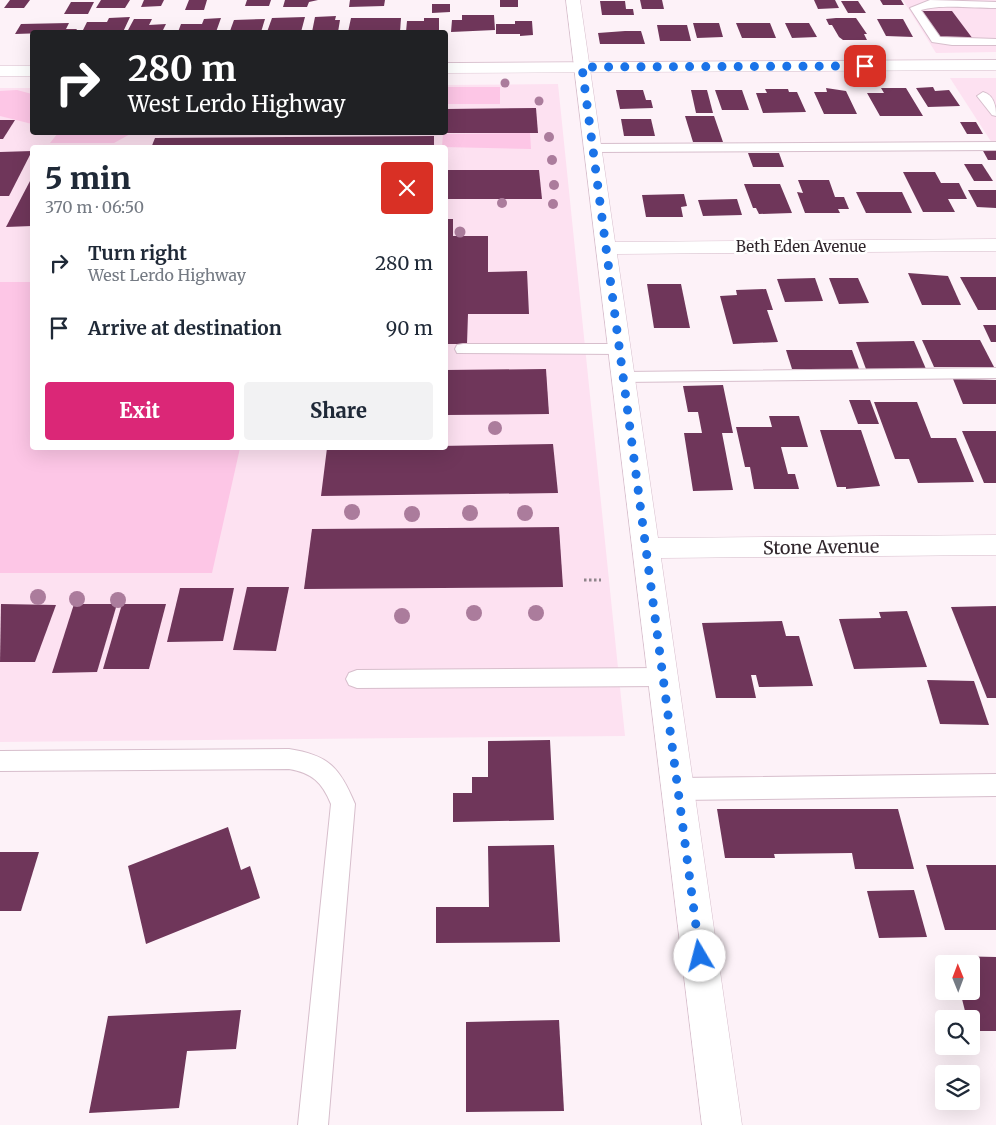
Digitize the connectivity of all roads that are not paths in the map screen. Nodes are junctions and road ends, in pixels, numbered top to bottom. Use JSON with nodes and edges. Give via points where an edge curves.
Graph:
{"nodes":[{"id":1,"x":573,"y":0,"type":"edge"},
{"id":2,"x":996,"y":5,"type":"edge"},
{"id":3,"x":996,"y":42,"type":"edge"},
{"id":4,"x":996,"y":65,"type":"edge"},
{"id":5,"x":582,"y":67,"type":"junction"},
{"id":6,"x":448,"y":68,"type":"edge"},
{"id":7,"x":0,"y":71,"type":"edge"},
{"id":8,"x":30,"y":71,"type":"edge"},
{"id":9,"x":982,"y":96,"type":"dead end"},
{"id":10,"x":996,"y":112,"type":"edge"},
{"id":11,"x":996,"y":146,"type":"edge"},
{"id":12,"x":593,"y":148,"type":"junction"},
{"id":13,"x":996,"y":245,"type":"edge"},
{"id":14,"x":606,"y":248,"type":"junction"},
{"id":15,"x":463,"y":349,"type":"dead end"},
{"id":16,"x":619,"y":349,"type":"junction"},
{"id":17,"x":996,"y":373,"type":"edge"},
{"id":18,"x":623,"y":376,"type":"junction"},
{"id":19,"x":996,"y":544,"type":"edge"},
{"id":20,"x":646,"y":548,"type":"junction"},
{"id":21,"x":663,"y":677,"type":"junction"},
{"id":22,"x":357,"y":679,"type":"dead end"},
{"id":23,"x":0,"y":761,"type":"edge"},
{"id":24,"x":996,"y":785,"type":"edge"},
{"id":25,"x":678,"y":789,"type":"junction"},
{"id":26,"x":313,"y":1125,"type":"edge"},
{"id":27,"x":722,"y":1125,"type":"edge"}],
"edges":[{"from":1,"to":5,"type":"street"},
{"from":2,"to":3,"type":"lane","via":[[935,2],[915,8],[936,40]]},
{"from":4,"to":5,"type":"street"},
{"from":5,"to":6,"type":"street"},
{"from":5,"to":12,"type":"street"},
{"from":7,"to":8,"type":"street"},
{"from":9,"to":10,"type":"lane"},
{"from":11,"to":12,"type":"lane"},
{"from":12,"to":14,"type":"street"},
{"from":13,"to":14,"type":"street","name":"Beth Eden Avenue"},
{"from":14,"to":16,"type":"street"},
{"from":15,"to":16,"type":"lane"},
{"from":16,"to":18,"type":"street"},
{"from":17,"to":18,"type":"lane"},
{"from":18,"to":20,"type":"street"},
{"from":19,"to":20,"type":"street","name":"Stone Avenue"},
{"from":20,"to":21,"type":"street"},
{"from":21,"to":22,"type":"lane"},
{"from":21,"to":25,"type":"street"},
{"from":23,"to":26,"type":"lane","via":[[289,759],[325,769],[343,804]]},
{"from":24,"to":25,"type":"lane"},
{"from":25,"to":27,"type":"street"}]}
